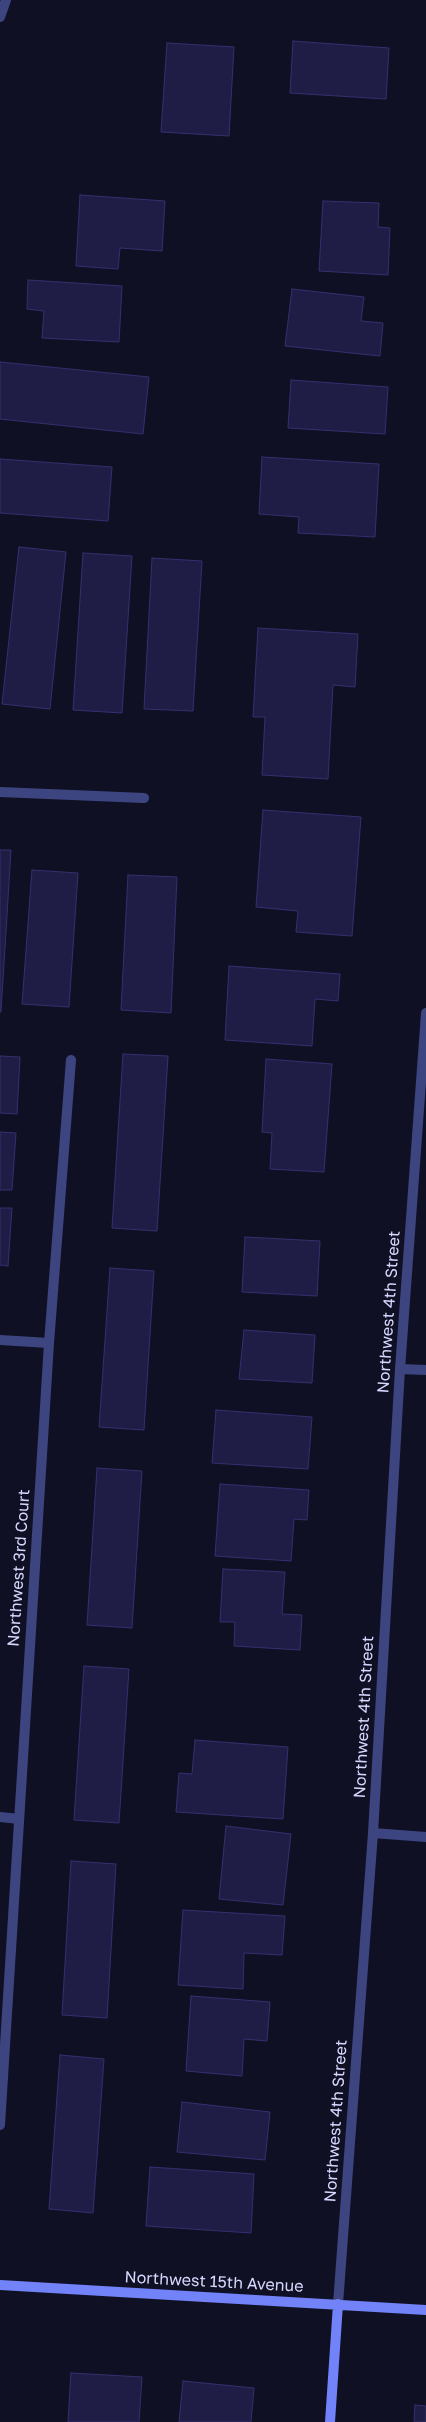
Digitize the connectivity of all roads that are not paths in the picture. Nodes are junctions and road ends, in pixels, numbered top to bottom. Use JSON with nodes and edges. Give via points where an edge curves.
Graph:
{"nodes":[{"id":1,"x":6,"y":0,"type":"edge"},
{"id":2,"x":0,"y":17,"type":"edge"},
{"id":3,"x":0,"y":792,"type":"edge"},
{"id":4,"x":144,"y":798,"type":"dead end"},
{"id":5,"x":426,"y":1013,"type":"edge"},
{"id":6,"x":71,"y":1060,"type":"dead end"},
{"id":7,"x":0,"y":1340,"type":"edge"},
{"id":8,"x":49,"y":1343,"type":"junction"},
{"id":9,"x":400,"y":1369,"type":"junction"},
{"id":10,"x":426,"y":1370,"type":"edge"},
{"id":11,"x":0,"y":1817,"type":"edge"},
{"id":12,"x":19,"y":1819,"type":"junction"},
{"id":13,"x":373,"y":1833,"type":"junction"},
{"id":14,"x":426,"y":1837,"type":"edge"},
{"id":15,"x":0,"y":2125,"type":"edge"},
{"id":16,"x":0,"y":2285,"type":"edge"},
{"id":17,"x":338,"y":2304,"type":"junction"},
{"id":18,"x":426,"y":2310,"type":"edge"},
{"id":19,"x":330,"y":2422,"type":"edge"}],
"edges":[{"from":1,"to":2,"type":"street"},
{"from":3,"to":4,"type":"street"},
{"from":5,"to":9,"type":"street","name":"Northwest 4th Street"},
{"from":6,"to":8,"type":"street","name":"Northwest 3rd Court"},
{"from":7,"to":8,"type":"street"},
{"from":8,"to":12,"type":"street","name":"Northwest 3rd Court"},
{"from":9,"to":10,"type":"street"},
{"from":9,"to":13,"type":"street","name":"Northwest 4th Street"},
{"from":11,"to":12,"type":"street"},
{"from":12,"to":15,"type":"street","name":"Northwest 3rd Court"},
{"from":13,"to":14,"type":"street"},
{"from":13,"to":17,"type":"street","name":"Northwest 4th Street"},
{"from":16,"to":17,"type":"street","name":"Northwest 15th Avenue"},
{"from":17,"to":18,"type":"street","name":"Northwest 15th Avenue"},
{"from":17,"to":19,"type":"street","name":"Northwest 4th Street"}]}
